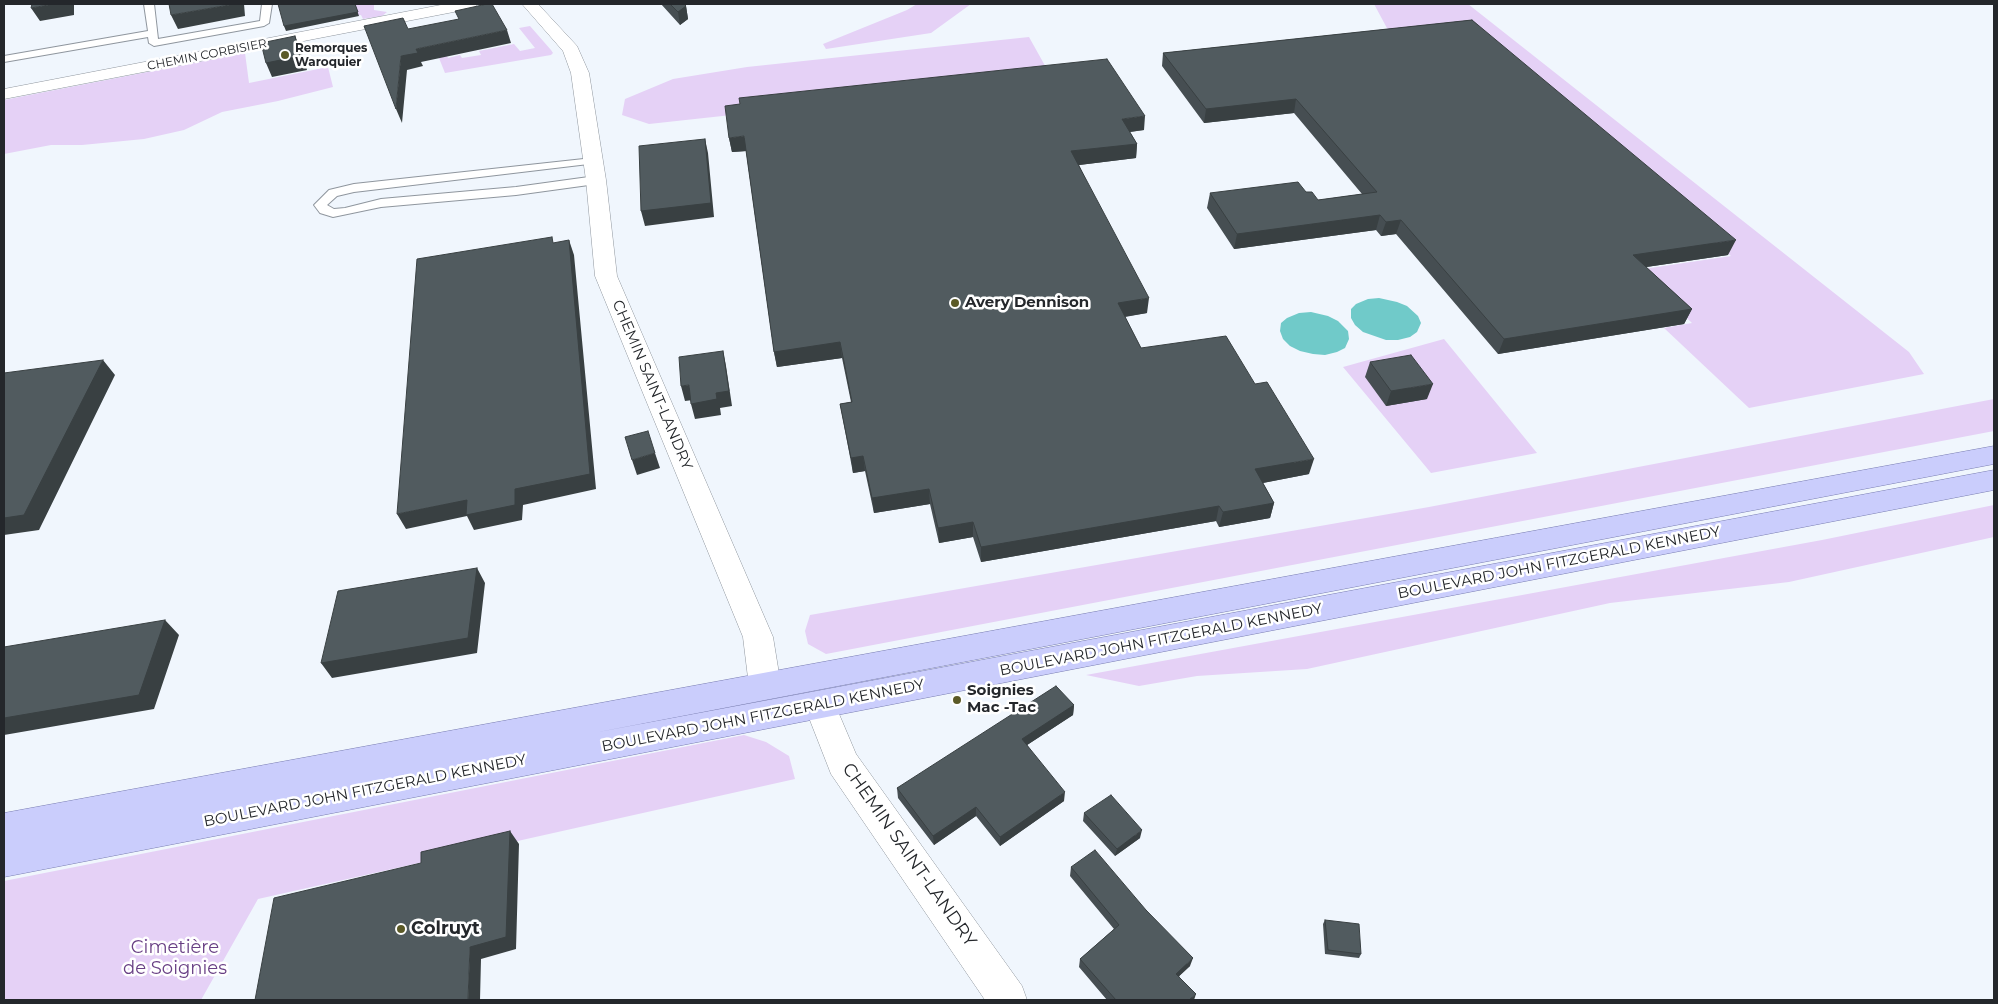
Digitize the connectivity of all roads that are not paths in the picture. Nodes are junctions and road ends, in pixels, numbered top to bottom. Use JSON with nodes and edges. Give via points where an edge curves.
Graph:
{"nodes":[{"id":1,"x":149,"y":4,"type":"edge"},
{"id":2,"x":266,"y":4,"type":"edge"},
{"id":3,"x":469,"y":4,"type":"edge"},
{"id":4,"x":530,"y":4,"type":"edge"},
{"id":5,"x":153,"y":31,"type":"junction"},
{"id":6,"x":4,"y":52,"type":"edge"},
{"id":7,"x":4,"y":59,"type":"edge"},
{"id":8,"x":4,"y":94,"type":"edge"},
{"id":9,"x":595,"y":171,"type":"junction"},
{"id":10,"x":1994,"y":455,"type":"edge"},
{"id":11,"x":1994,"y":480,"type":"edge"},
{"id":12,"x":765,"y":686,"type":"junction"},
{"id":13,"x":820,"y":705,"type":"junction"},
{"id":14,"x":4,"y":829,"type":"edge"},
{"id":15,"x":4,"y":860,"type":"edge"},
{"id":16,"x":1008,"y":1000,"type":"edge"}],
"edges":[{"from":1,"to":5,"type":"lane"},
{"from":2,"to":5,"type":"lane","via":[[264,23],[154,43]]},
{"from":3,"to":8,"type":"street","name":"CHEMIN CORBISIER"},
{"from":4,"to":9,"type":"street","name":"CHEMIN SAINT-LANDRY","via":[[571,50],[580,73]]},
{"from":5,"to":6,"type":"lane"},
{"from":5,"to":7,"type":"lane"},
{"from":9,"to":9,"type":"lane","via":[[516,191],[381,203],[346,212],[324,210],[320,205],[333,193],[354,188]]},
{"from":9,"to":12,"type":"street","name":"CHEMIN SAINT-LANDRY","via":[[606,276],[758,637]]},
{"from":10,"to":12,"type":"main road","name":"BOULEVARD JOHN FITZGERALD KENNEDY"},
{"from":11,"to":13,"type":"main road","name":"BOULEVARD JOHN FITZGERALD KENNEDY"},
{"from":12,"to":14,"type":"main road","name":"BOULEVARD JOHN FITZGERALD KENNEDY"},
{"from":13,"to":15,"type":"main road","name":"BOULEVARD JOHN FITZGERALD KENNEDY"},
{"from":13,"to":16,"type":"street","name":"CHEMIN SAINT-LANDRY","via":[[843,763]]}]}
